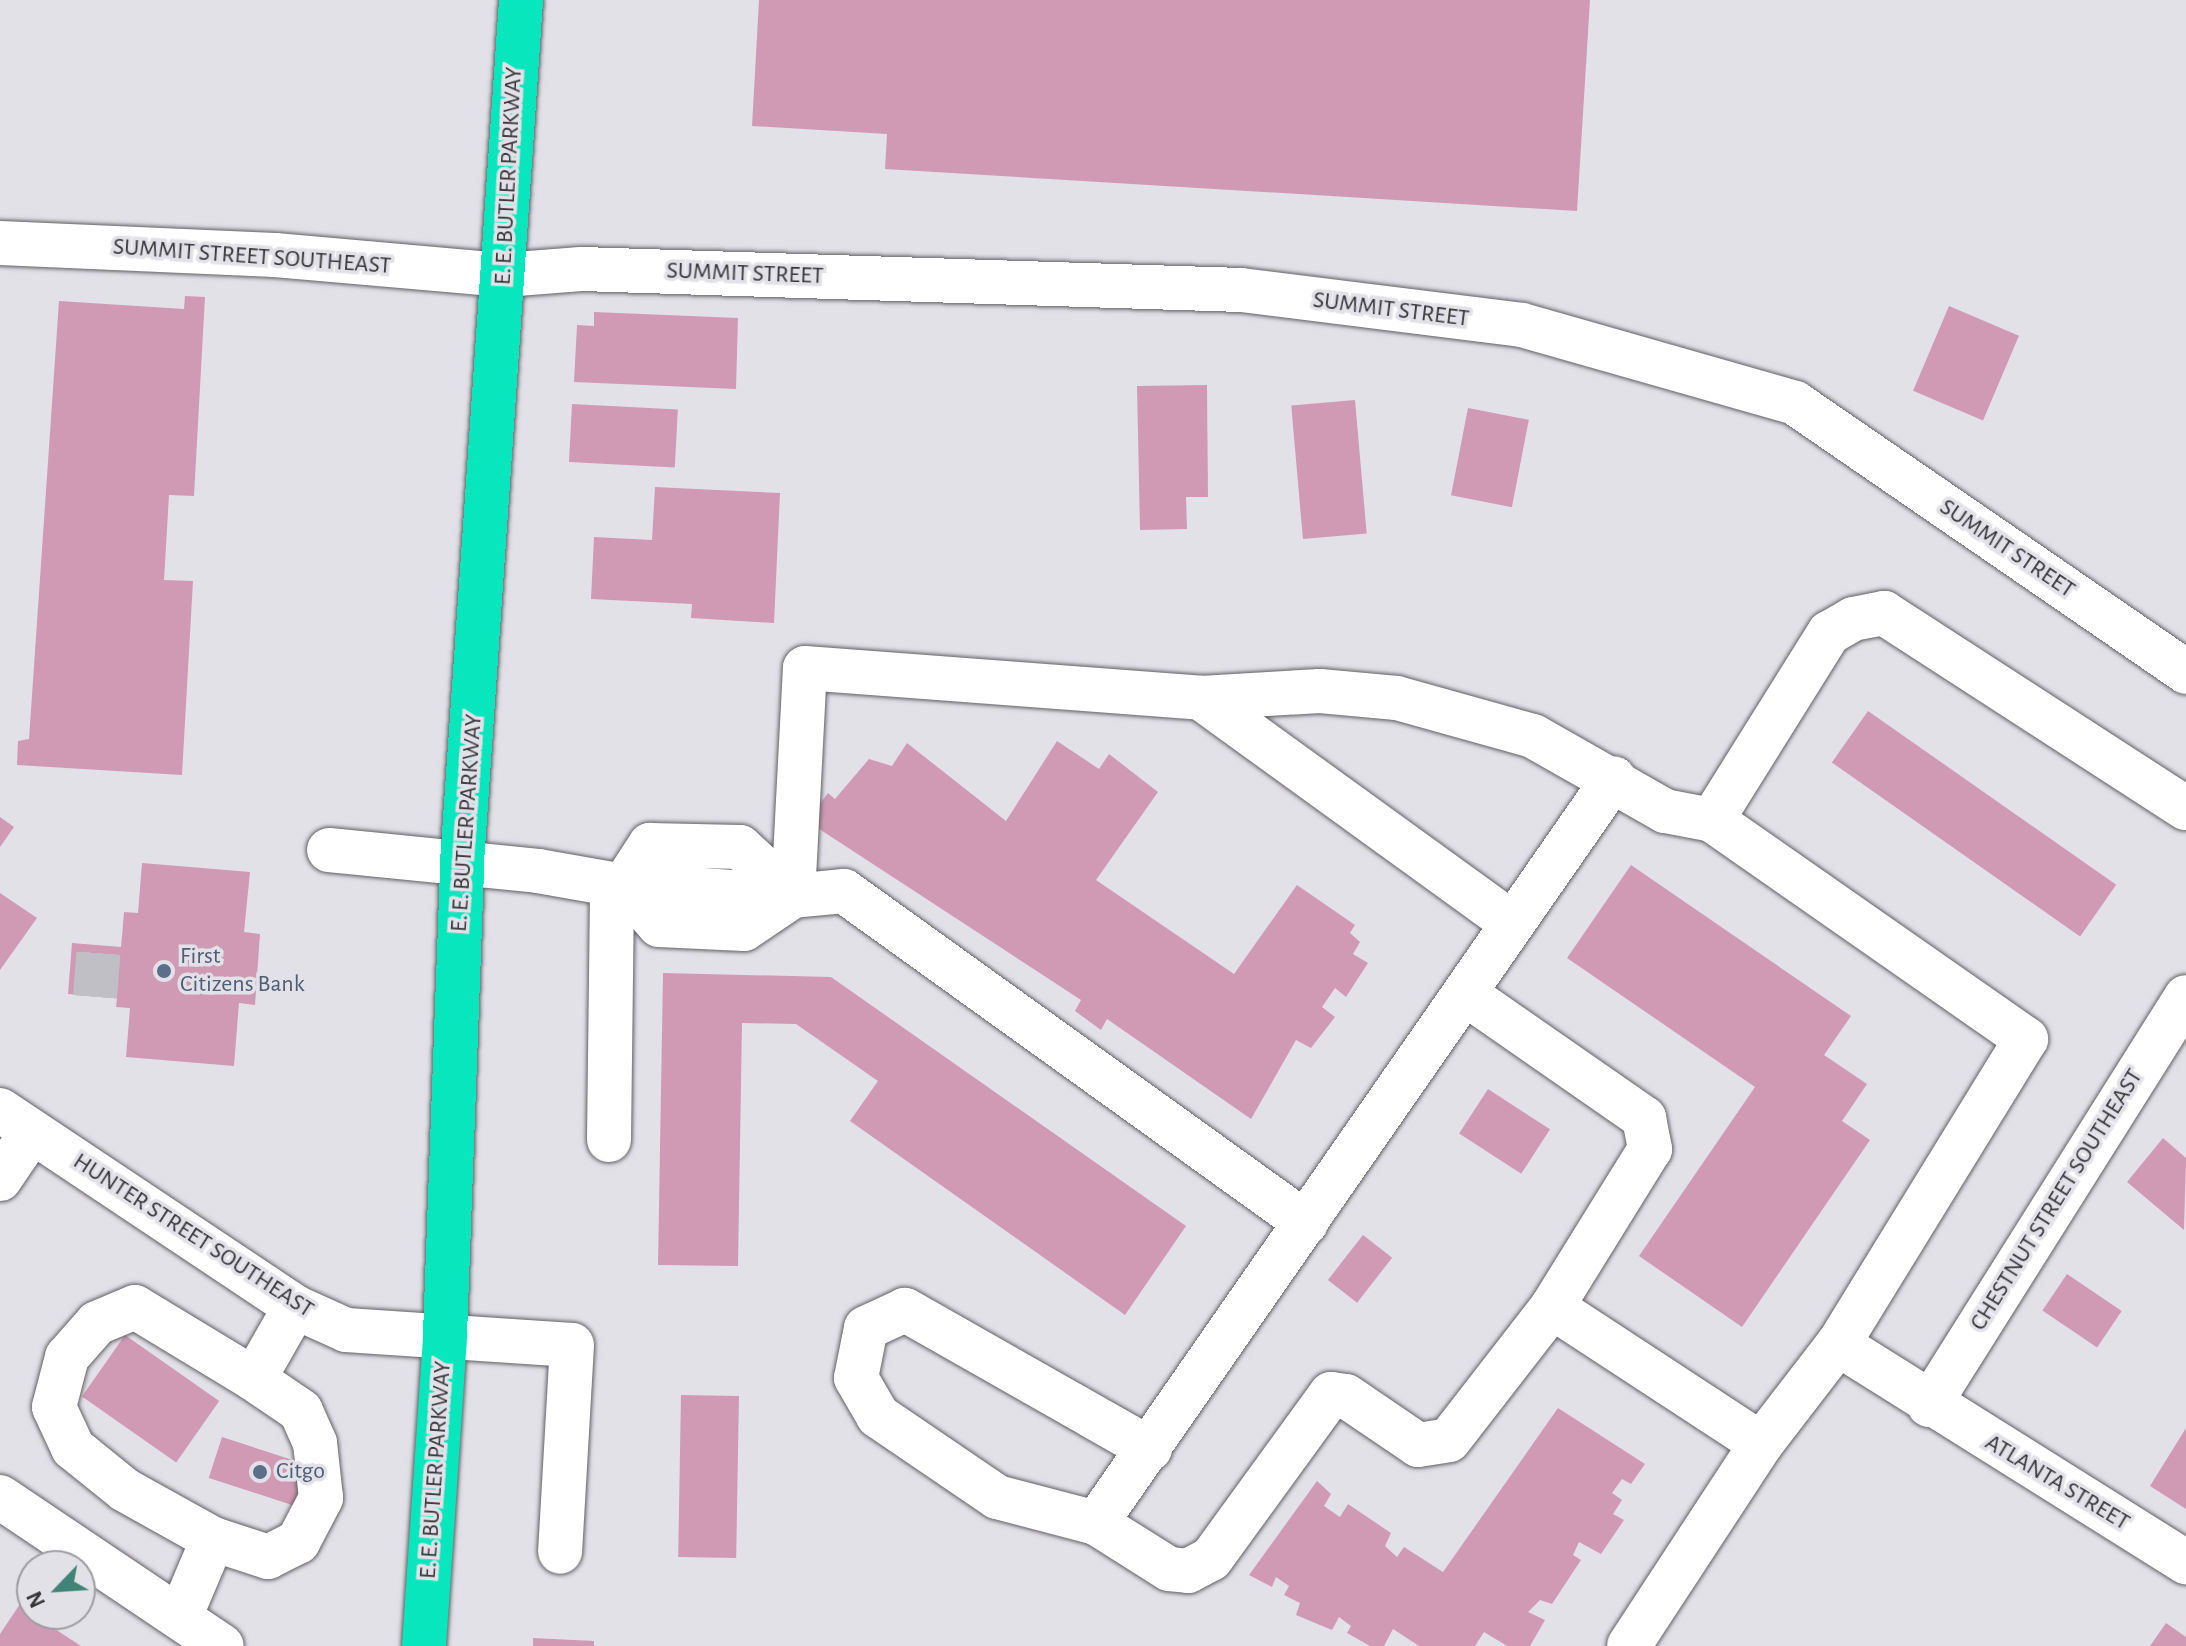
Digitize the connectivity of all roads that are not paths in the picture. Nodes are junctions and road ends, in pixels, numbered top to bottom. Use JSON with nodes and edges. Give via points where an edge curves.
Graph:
{"nodes":[{"id":1,"x":521,"y":0,"type":"edge"},
{"id":2,"x":0,"y":243,"type":"edge"},
{"id":3,"x":504,"y":275,"type":"junction"},
{"id":4,"x":2186,"y":672,"type":"edge"},
{"id":5,"x":1201,"y":698,"type":"junction"},
{"id":6,"x":1614,"y":778,"type":"junction"},
{"id":7,"x":2186,"y":808,"type":"edge"},
{"id":8,"x":1712,"y":820,"type":"junction"},
{"id":9,"x":329,"y":850,"type":"dead end"},
{"id":10,"x":462,"y":862,"type":"junction"},
{"id":11,"x":618,"y":884,"type":"junction"},
{"id":12,"x":793,"y":896,"type":"junction"},
{"id":13,"x":1510,"y":922,"type":"junction"},
{"id":14,"x":1467,"y":995,"type":"junction"},
{"id":15,"x":2186,"y":997,"type":"edge"},
{"id":16,"x":16,"y":1121,"type":"edge"},
{"id":17,"x":609,"y":1140,"type":"dead end"},
{"id":18,"x":0,"y":1179,"type":"edge"},
{"id":19,"x":1306,"y":1223,"type":"junction"},
{"id":20,"x":295,"y":1307,"type":"junction"},
{"id":21,"x":1552,"y":1307,"type":"junction"},
{"id":22,"x":445,"y":1334,"type":"junction"},
{"id":23,"x":1838,"y":1344,"type":"junction"},
{"id":24,"x":254,"y":1379,"type":"junction"},
{"id":25,"x":1929,"y":1405,"type":"junction"},
{"id":26,"x":1761,"y":1444,"type":"junction"},
{"id":27,"x":1150,"y":1449,"type":"junction"},
{"id":28,"x":0,"y":1497,"type":"edge"},
{"id":29,"x":1096,"y":1523,"type":"junction"},
{"id":30,"x":213,"y":1539,"type":"junction"},
{"id":31,"x":560,"y":1552,"type":"dead end"},
{"id":32,"x":2186,"y":1562,"type":"edge"},
{"id":33,"x":180,"y":1617,"type":"junction"},
{"id":34,"x":222,"y":1646,"type":"edge"},
{"id":35,"x":424,"y":1646,"type":"edge"},
{"id":36,"x":1629,"y":1646,"type":"edge"}],
"edges":[{"from":1,"to":3,"type":"highway","name":"E. E. BUTLER PARKWAY"},
{"from":2,"to":3,"type":"street","name":"SUMMIT STREET SOUTHEAST","via":[[270,272]]},
{"from":3,"to":4,"type":"street","name":"SUMMIT STREET","via":[[581,269],[1241,290],[1522,325],[1795,403]]},
{"from":3,"to":10,"type":"highway","name":"E. E. BUTLER PARKWAY"},
{"from":5,"to":6,"type":"street","via":[[1320,691],[1397,698],[1533,736]]},
{"from":5,"to":12,"type":"street","via":[[805,668]]},
{"from":5,"to":13,"type":"street"},
{"from":6,"to":8,"type":"street","via":[[1665,811]]},
{"from":6,"to":13,"type":"street"},
{"from":7,"to":8,"type":"street","via":[[1884,613],[1853,619],[1829,633]]},
{"from":8,"to":23,"type":"street","via":[[2026,1039]]},
{"from":9,"to":10,"type":"street"},
{"from":10,"to":11,"type":"street"},
{"from":10,"to":22,"type":"highway","name":"E. E. BUTLER PARKWAY"},
{"from":11,"to":12,"type":"street","via":[[659,925],[744,929]]},
{"from":11,"to":12,"type":"street","via":[[650,845],[740,847]]},
{"from":11,"to":17,"type":"street"},
{"from":12,"to":19,"type":"street","via":[[844,891]]},
{"from":13,"to":14,"type":"street"},
{"from":14,"to":19,"type":"street"},
{"from":14,"to":21,"type":"street","via":[[1644,1118],[1650,1149]]},
{"from":15,"to":25,"type":"street","name":"CHESTNUT STREET SOUTHEAST"},
{"from":16,"to":18,"type":"street"},
{"from":16,"to":20,"type":"street","name":"HUNTER STREET SOUTHEAST"},
{"from":19,"to":27,"type":"street"},
{"from":20,"to":22,"type":"street","name":"HUNTER STREET SOUTHEAST","via":[[346,1330]]},
{"from":20,"to":24,"type":"street"},
{"from":21,"to":26,"type":"street"},
{"from":21,"to":29,"type":"street","via":[[1449,1440],[1418,1445],[1346,1396],[1331,1394],[1211,1559],[1188,1571],[1169,1569]]},
{"from":22,"to":31,"type":"street","name":"HUNTER STREET SOUTHEAST","via":[[572,1345]]},
{"from":22,"to":35,"type":"highway","name":"E. E. BUTLER PARKWAY"},
{"from":23,"to":25,"type":"street","name":"ATLANTA STREET"},
{"from":23,"to":26,"type":"street"},
{"from":24,"to":30,"type":"street","via":[[301,1411],[315,1443],[321,1498],[298,1542],[268,1557]]},
{"from":24,"to":30,"type":"street","via":[[135,1307],[97,1323],[67,1357],[54,1407],[73,1448],[125,1490]]},
{"from":25,"to":32,"type":"street","name":"ATLANTA STREET"},
{"from":26,"to":36,"type":"street"},
{"from":27,"to":29,"type":"street"},
{"from":27,"to":29,"type":"street","via":[[905,1310],[866,1328],[856,1378],[878,1416],[997,1497]]},
{"from":28,"to":33,"type":"street"},
{"from":30,"to":33,"type":"street"},
{"from":33,"to":34,"type":"street"}]}
